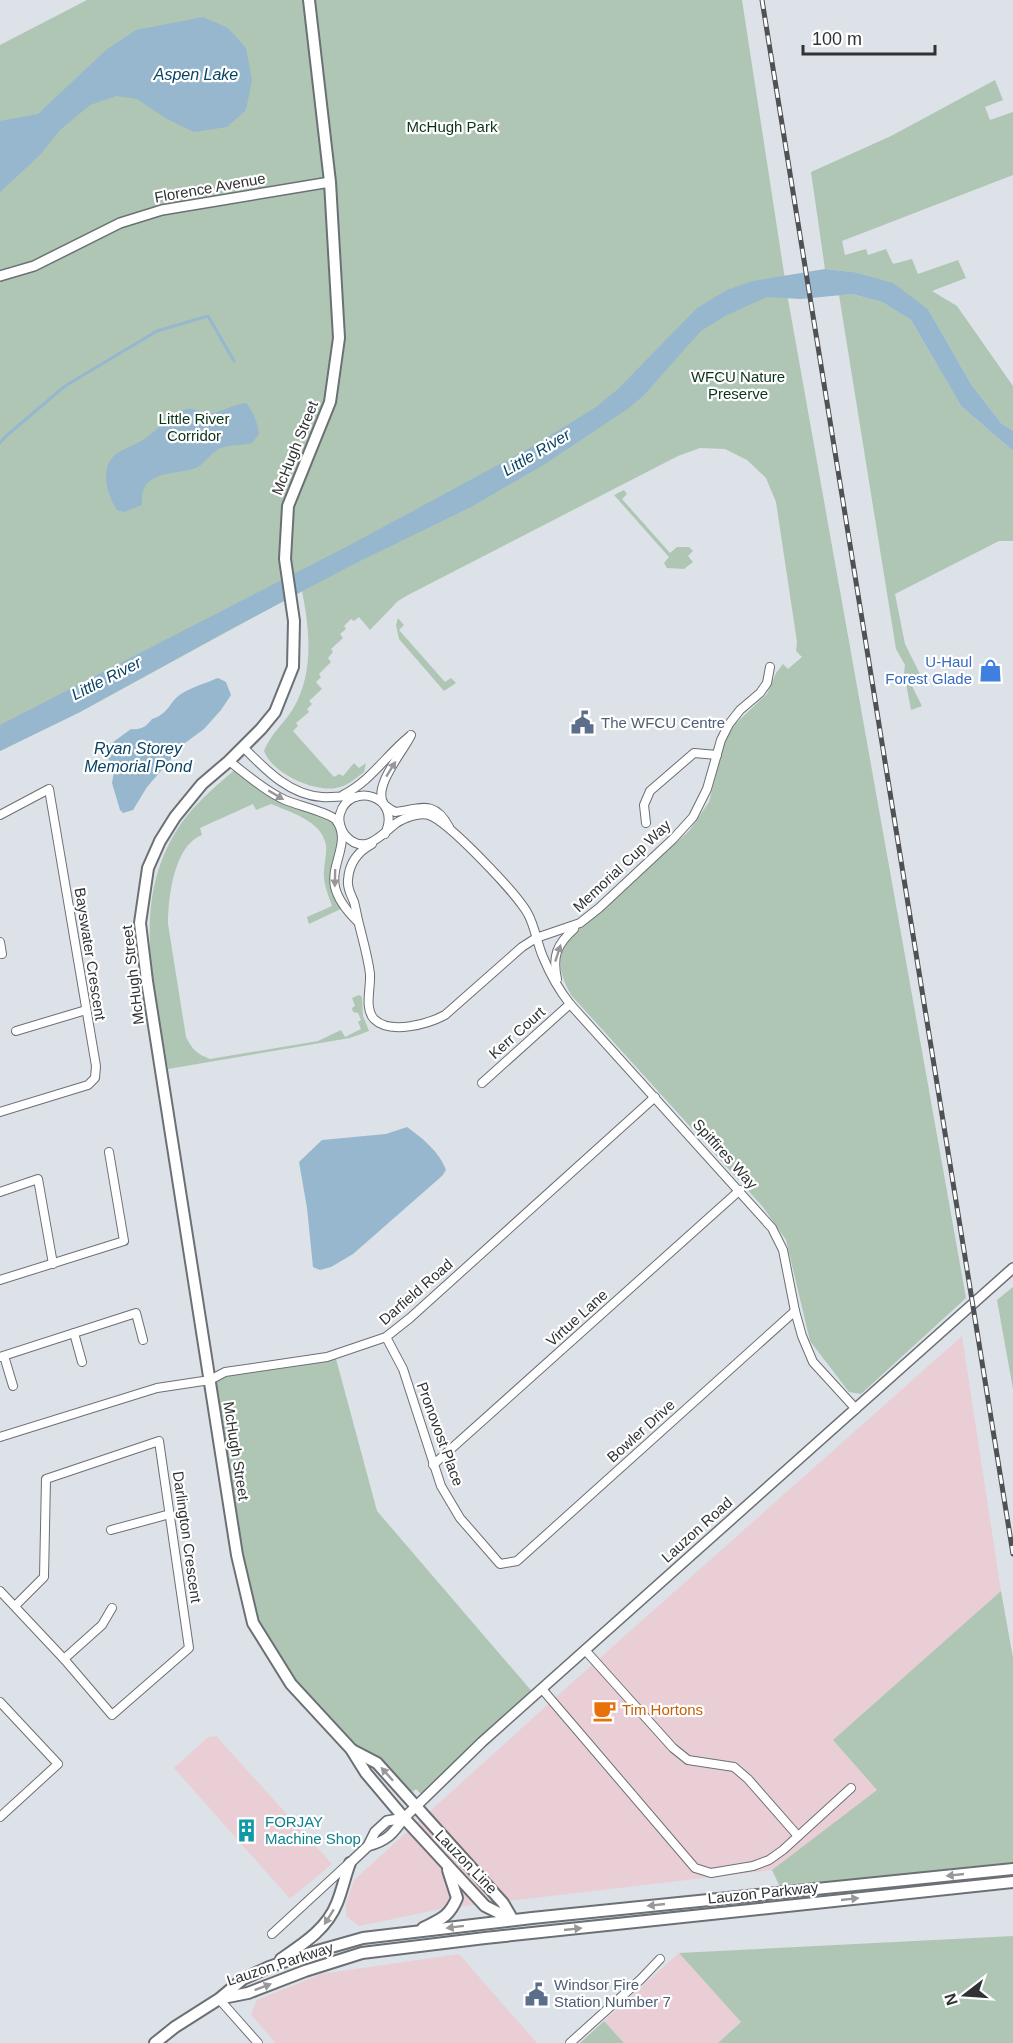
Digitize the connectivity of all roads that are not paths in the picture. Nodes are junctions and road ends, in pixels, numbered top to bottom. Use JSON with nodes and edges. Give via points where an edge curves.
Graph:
{"nodes":[{"id":1,"x":309,"y":0,"type":"edge"},
{"id":2,"x":330,"y":182,"type":"junction"},
{"id":3,"x":0,"y":276,"type":"edge"},
{"id":4,"x":770,"y":667,"type":"dead end"},
{"id":5,"x":243,"y":747,"type":"junction"},
{"id":6,"x":717,"y":755,"type":"junction"},
{"id":7,"x":229,"y":761,"type":"junction"},
{"id":8,"x":342,"y":795,"type":"junction"},
{"id":9,"x":355,"y":797,"type":"junction"},
{"id":10,"x":384,"y":805,"type":"junction"},
{"id":11,"x":0,"y":815,"type":"edge"},
{"id":12,"x":646,"y":823,"type":"dead end"},
{"id":13,"x":340,"y":826,"type":"junction"},
{"id":14,"x":449,"y":828,"type":"junction"},
{"id":15,"x":385,"y":834,"type":"junction"},
{"id":16,"x":376,"y":842,"type":"junction"},
{"id":17,"x":358,"y":923,"type":"junction"},
{"id":18,"x":580,"y":923,"type":"junction"},
{"id":19,"x":536,"y":938,"type":"junction"},
{"id":20,"x":0,"y":942,"type":"edge"},
{"id":21,"x":2,"y":954,"type":"dead end"},
{"id":22,"x":559,"y":989,"type":"junction"},
{"id":23,"x":570,"y":1004,"type":"junction"},
{"id":24,"x":86,"y":1010,"type":"junction"},
{"id":25,"x":16,"y":1031,"type":"dead end"},
{"id":26,"x":482,"y":1083,"type":"dead end"},
{"id":27,"x":655,"y":1097,"type":"junction"},
{"id":28,"x":0,"y":1112,"type":"edge"},
{"id":29,"x":109,"y":1152,"type":"dead end"},
{"id":30,"x":740,"y":1190,"type":"junction"},
{"id":31,"x":0,"y":1192,"type":"edge"},
{"id":32,"x":53,"y":1264,"type":"junction"},
{"id":33,"x":1013,"y":1268,"type":"edge"},
{"id":34,"x":0,"y":1280,"type":"edge"},
{"id":35,"x":795,"y":1311,"type":"junction"},
{"id":36,"x":74,"y":1333,"type":"junction"},
{"id":37,"x":386,"y":1337,"type":"junction"},
{"id":38,"x":143,"y":1340,"type":"dead end"},
{"id":39,"x":2,"y":1356,"type":"edge"},
{"id":40,"x":82,"y":1362,"type":"dead end"},
{"id":41,"x":210,"y":1380,"type":"junction"},
{"id":42,"x":13,"y":1386,"type":"dead end"},
{"id":43,"x":856,"y":1409,"type":"junction"},
{"id":44,"x":0,"y":1437,"type":"edge"},
{"id":45,"x":433,"y":1465,"type":"junction"},
{"id":46,"x":170,"y":1514,"type":"junction"},
{"id":47,"x":111,"y":1530,"type":"dead end"},
{"id":48,"x":500,"y":1564,"type":"joint"},
{"id":49,"x":0,"y":1591,"type":"edge"},
{"id":50,"x":15,"y":1606,"type":"junction"},
{"id":51,"x":112,"y":1608,"type":"dead end"},
{"id":52,"x":585,"y":1650,"type":"junction"},
{"id":53,"x":64,"y":1659,"type":"junction"},
{"id":54,"x":542,"y":1689,"type":"junction"},
{"id":55,"x":0,"y":1702,"type":"edge"},
{"id":56,"x":351,"y":1749,"type":"junction"},
{"id":57,"x":851,"y":1788,"type":"dead end"},
{"id":58,"x":416,"y":1807,"type":"junction"},
{"id":59,"x":0,"y":1817,"type":"edge"},
{"id":60,"x":404,"y":1818,"type":"junction"},
{"id":61,"x":798,"y":1836,"type":"junction"},
{"id":62,"x":350,"y":1863,"type":"junction"},
{"id":63,"x":446,"y":1864,"type":"junction"},
{"id":64,"x":1013,"y":1869,"type":"edge"},
{"id":65,"x":1013,"y":1882,"type":"edge"},
{"id":66,"x":513,"y":1920,"type":"junction"},
{"id":67,"x":413,"y":1933,"type":"junction"},
{"id":68,"x":272,"y":1934,"type":"dead end"},
{"id":69,"x":514,"y":1935,"type":"junction"},
{"id":70,"x":660,"y":1959,"type":"dead end"},
{"id":71,"x":269,"y":1967,"type":"junction"},
{"id":72,"x":219,"y":1999,"type":"junction"},
{"id":73,"x":155,"y":2043,"type":"edge"},
{"id":74,"x":258,"y":2043,"type":"edge"},
{"id":75,"x":570,"y":2043,"type":"edge"}],
"edges":[{"from":1,"to":2,"type":"main road","name":"McHugh Street"},
{"from":2,"to":3,"type":"street","name":"Florence Avenue","via":[[162,210],[120,224],[33,266]]},
{"from":2,"to":5,"type":"main road","name":"McHugh Street","via":[[339,338],[330,402],[288,506],[285,559],[294,621],[293,667],[275,712]]},
{"from":4,"to":6,"type":"street","name":"Memorial Cup Way","via":[[760,693],[729,724]]},
{"from":5,"to":7,"type":"main road","name":"McHugh Street"},
{"from":5,"to":8,"type":"street","via":[[272,776],[301,793]]},
{"from":6,"to":12,"type":"street","via":[[694,753],[650,791],[644,806]]},
{"from":6,"to":18,"type":"street","name":"Memorial Cup Way","via":[[693,817]]},
{"from":7,"to":13,"type":"street","one_way":true,"via":[[283,799],[334,817]]},
{"from":7,"to":41,"type":"main road","name":"McHugh Street","via":[[202,784],[160,841],[148,868],[140,922]]},
{"from":8,"to":9,"type":"street"},
{"from":10,"to":8,"type":"street","one_way":true,"via":[[382,783],[411,735],[394,748],[372,775]]},
{"from":9,"to":10,"type":"street","via":[[367,795]]},
{"from":9,"to":13,"type":"street","via":[[340,814]]},
{"from":10,"to":14,"type":"street","via":[[395,812],[420,807],[433,809],[443,816]]},
{"from":10,"to":15,"type":"street","via":[[389,814]]},
{"from":11,"to":24,"type":"street","name":"Bayswater Crescent","via":[[50,789]]},
{"from":13,"to":16,"type":"street","via":[[355,843]]},
{"from":13,"to":17,"type":"street","one_way":true,"via":[[344,840],[335,867],[334,886]]},
{"from":14,"to":15,"type":"street","via":[[429,815],[418,814],[395,823]]},
{"from":14,"to":19,"type":"street","via":[[520,901],[530,916]]},
{"from":15,"to":16,"type":"street"},
{"from":16,"to":17,"type":"street","name":"Memorial Cup Way","via":[[355,857],[349,869],[347,884]]},
{"from":17,"to":19,"type":"street","name":"Memorial Cup Way","via":[[370,975],[369,1011],[384,1025],[430,1023],[445,1015]]},
{"from":18,"to":19,"type":"street","name":"Memorial Cup Way"},
{"from":22,"to":18,"type":"street","one_way":true,"via":[[554,966],[558,947]]},
{"from":19,"to":22,"type":"street","name":"Spitfires Way"},
{"from":20,"to":21,"type":"street"},
{"from":22,"to":23,"type":"street","name":"Spitfires Way"},
{"from":23,"to":26,"type":"street","name":"Kerr Court"},
{"from":23,"to":27,"type":"street","name":"Spitfires Way"},
{"from":24,"to":25,"type":"street"},
{"from":24,"to":28,"type":"street","name":"Bayswater Crescent","via":[[95,1078],[88,1085]]},
{"from":27,"to":30,"type":"street","name":"Spitfires Way"},
{"from":27,"to":37,"type":"street","name":"Darfield Road"},
{"from":29,"to":32,"type":"street","via":[[124,1241]]},
{"from":30,"to":35,"type":"street","name":"Spitfires Way","via":[[772,1228],[783,1250]]},
{"from":30,"to":45,"type":"street","name":"Virtue Lane"},
{"from":31,"to":32,"type":"street","via":[[38,1179]]},
{"from":32,"to":34,"type":"street"},
{"from":33,"to":43,"type":"street","name":"Lauzon Road"},
{"from":35,"to":43,"type":"street","name":"Spitfires Way","via":[[813,1362]]},
{"from":35,"to":48,"type":"street","name":"Bowler Drive","via":[[517,1561]]},
{"from":36,"to":38,"type":"street","via":[[136,1312]]},
{"from":36,"to":39,"type":"street"},
{"from":36,"to":40,"type":"street"},
{"from":37,"to":41,"type":"street","name":"Darfield Road","via":[[327,1357],[225,1372]]},
{"from":37,"to":45,"type":"street","name":"Pronovost Place","via":[[403,1369]]},
{"from":39,"to":42,"type":"street"},
{"from":41,"to":44,"type":"street","name":"Darfield Road","via":[[157,1388]]},
{"from":41,"to":56,"type":"main road","name":"McHugh Street","via":[[237,1555],[253,1623],[291,1684]]},
{"from":43,"to":52,"type":"street","name":"Lauzon Road"},
{"from":45,"to":48,"type":"street","name":"Pronovost Place","via":[[460,1518]]},
{"from":46,"to":47,"type":"street"},
{"from":46,"to":50,"type":"street","name":"Darlington Crescent","via":[[159,1441],[46,1479],[44,1577]]},
{"from":46,"to":53,"type":"street","name":"Darlington Crescent","via":[[189,1648],[112,1715]]},
{"from":49,"to":50,"type":"street","name":"Darlington Crescent"},
{"from":50,"to":53,"type":"street","name":"Darlington Crescent"},
{"from":51,"to":53,"type":"street","via":[[102,1625]]},
{"from":52,"to":54,"type":"street","name":"Lauzon Road"},
{"from":52,"to":61,"type":"street","via":[[672,1748],[687,1760],[734,1767]]},
{"from":54,"to":58,"type":"street","name":"Lauzon Road"},
{"from":54,"to":61,"type":"street","via":[[695,1869],[711,1873],[753,1866],[769,1860]]},
{"from":55,"to":59,"type":"street","via":[[58,1764]]},
{"from":58,"to":56,"type":"main road","name":"McHugh Street","one_way":true,"via":[[377,1763]]},
{"from":56,"to":60,"type":"main road","name":"McHugh Street"},
{"from":57,"to":61,"type":"street"},
{"from":58,"to":60,"type":"street","name":"Lauzon Road"},
{"from":58,"to":66,"type":"main road","name":"Lauzon Line","via":[[503,1903]]},
{"from":60,"to":62,"type":"street","name":"Lauzon Road","via":[[387,1821]]},
{"from":60,"to":63,"type":"main road","name":"Lauzon Line"},
{"from":62,"to":68,"type":"street","name":"Lauzon Road"},
{"from":62,"to":71,"type":"main road","one_way":true,"via":[[337,1904],[325,1924]]},
{"from":63,"to":66,"type":"main road","name":"Lauzon Line","via":[[485,1906]]},
{"from":63,"to":67,"type":"main road","via":[[457,1898],[451,1911]]},
{"from":64,"to":66,"type":"main road","name":"Lauzon Parkway","one_way":true},
{"from":69,"to":65,"type":"main road","name":"Lauzon Parkway","one_way":true},
{"from":66,"to":67,"type":"main road","name":"Lauzon Parkway","one_way":true},
{"from":66,"to":69,"type":"main road"},
{"from":67,"to":71,"type":"main road","name":"Lauzon Parkway","via":[[363,1938]]},
{"from":72,"to":69,"type":"main road","name":"Lauzon Parkway","one_way":true,"via":[[248,1993],[362,1953]]},
{"from":70,"to":75,"type":"street"},
{"from":71,"to":72,"type":"main road","name":"Lauzon Parkway","via":[[243,1979]]},
{"from":72,"to":73,"type":"main road"},
{"from":72,"to":74,"type":"street"}]}
